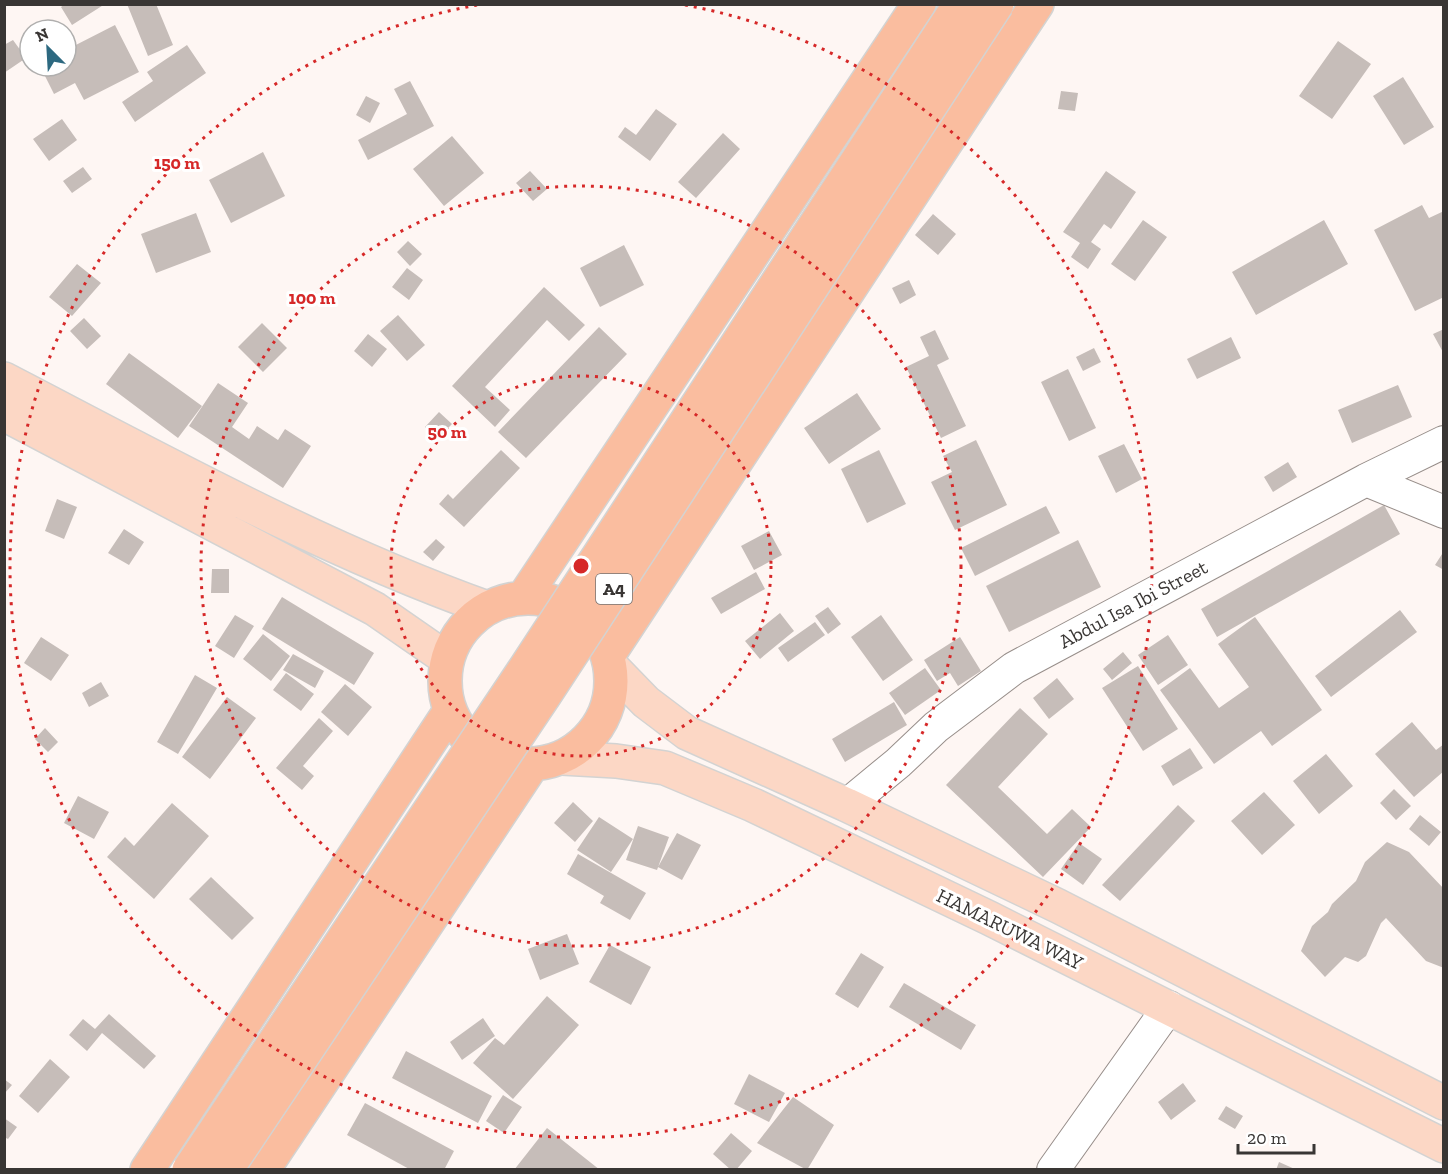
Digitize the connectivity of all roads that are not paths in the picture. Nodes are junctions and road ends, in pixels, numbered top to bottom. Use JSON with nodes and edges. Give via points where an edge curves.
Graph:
{"nodes":[{"id":1,"x":919,"y":4,"type":"edge"},
{"id":2,"x":960,"y":4,"type":"edge"},
{"id":3,"x":997,"y":4,"type":"edge"},
{"id":4,"x":1037,"y":4,"type":"edge"},
{"id":5,"x":4,"y":379,"type":"edge"},
{"id":6,"x":4,"y":414,"type":"edge"},
{"id":7,"x":1443,"y":442,"type":"edge"},
{"id":8,"x":1366,"y":480,"type":"junction"},
{"id":9,"x":1443,"y":512,"type":"edge"},
{"id":10,"x":524,"y":597,"type":"junction"},
{"id":11,"x":487,"y":608,"type":"junction"},
{"id":12,"x":447,"y":658,"type":"junction"},
{"id":13,"x":610,"y":661,"type":"junction"},
{"id":14,"x":450,"y":711,"type":"junction"},
{"id":15,"x":547,"y":761,"type":"junction"},
{"id":16,"x":847,"y":805,"type":"junction"},
{"id":17,"x":1169,"y":1006,"type":"junction"},
{"id":18,"x":1443,"y":1103,"type":"edge"},
{"id":19,"x":1443,"y":1146,"type":"edge"},
{"id":20,"x":147,"y":1170,"type":"edge"},
{"id":21,"x":189,"y":1170,"type":"edge"},
{"id":22,"x":226,"y":1170,"type":"edge"},
{"id":23,"x":263,"y":1170,"type":"edge"},
{"id":24,"x":1053,"y":1170,"type":"edge"}],
"edges":[{"from":1,"to":10,"type":"highway"},
{"from":2,"to":21,"type":"highway","number":"A4","bridge":true,"via":[[526,667]]},
{"from":3,"to":22,"type":"highway","number":"A4","bridge":true,"via":[[558,674]]},
{"from":4,"to":13,"type":"highway","number":"A4"},
{"from":5,"to":11,"type":"main road","via":[[234,499],[424,585]]},
{"from":6,"to":12,"type":"main road","via":[[375,609]]},
{"from":7,"to":8,"type":"street","name":"Abdul Isa Ibi Street"},
{"from":8,"to":9,"type":"street"},
{"from":8,"to":16,"type":"street","name":"Abdul Isa Ibi Street","via":[[1014,668],[936,728]]},
{"from":10,"to":11,"type":"highway","number":"A4"},
{"from":10,"to":13,"type":"highway","number":"A4","via":[[549,599],[573,609],[592,626]]},
{"from":11,"to":12,"type":"highway","number":"A4","via":[[462,629]]},
{"from":12,"to":14,"type":"highway","number":"A4","via":[[444,685]]},
{"from":13,"to":15,"type":"highway","via":[[610,704],[592,736]]},
{"from":13,"to":16,"type":"main road","via":[[646,702],[687,733]]},
{"from":14,"to":15,"type":"highway","number":"A4","via":[[462,734],[482,751],[506,762]]},
{"from":14,"to":20,"type":"highway"},
{"from":15,"to":17,"type":"main road","name":"HAMARUWA WAY","via":[[616,761],[665,768],[753,805]]},
{"from":15,"to":23,"type":"highway"},
{"from":16,"to":18,"type":"main road","via":[[1058,906]]},
{"from":17,"to":19,"type":"main road","name":"HAMARUWA WAY"},
{"from":17,"to":24,"type":"street"}]}
